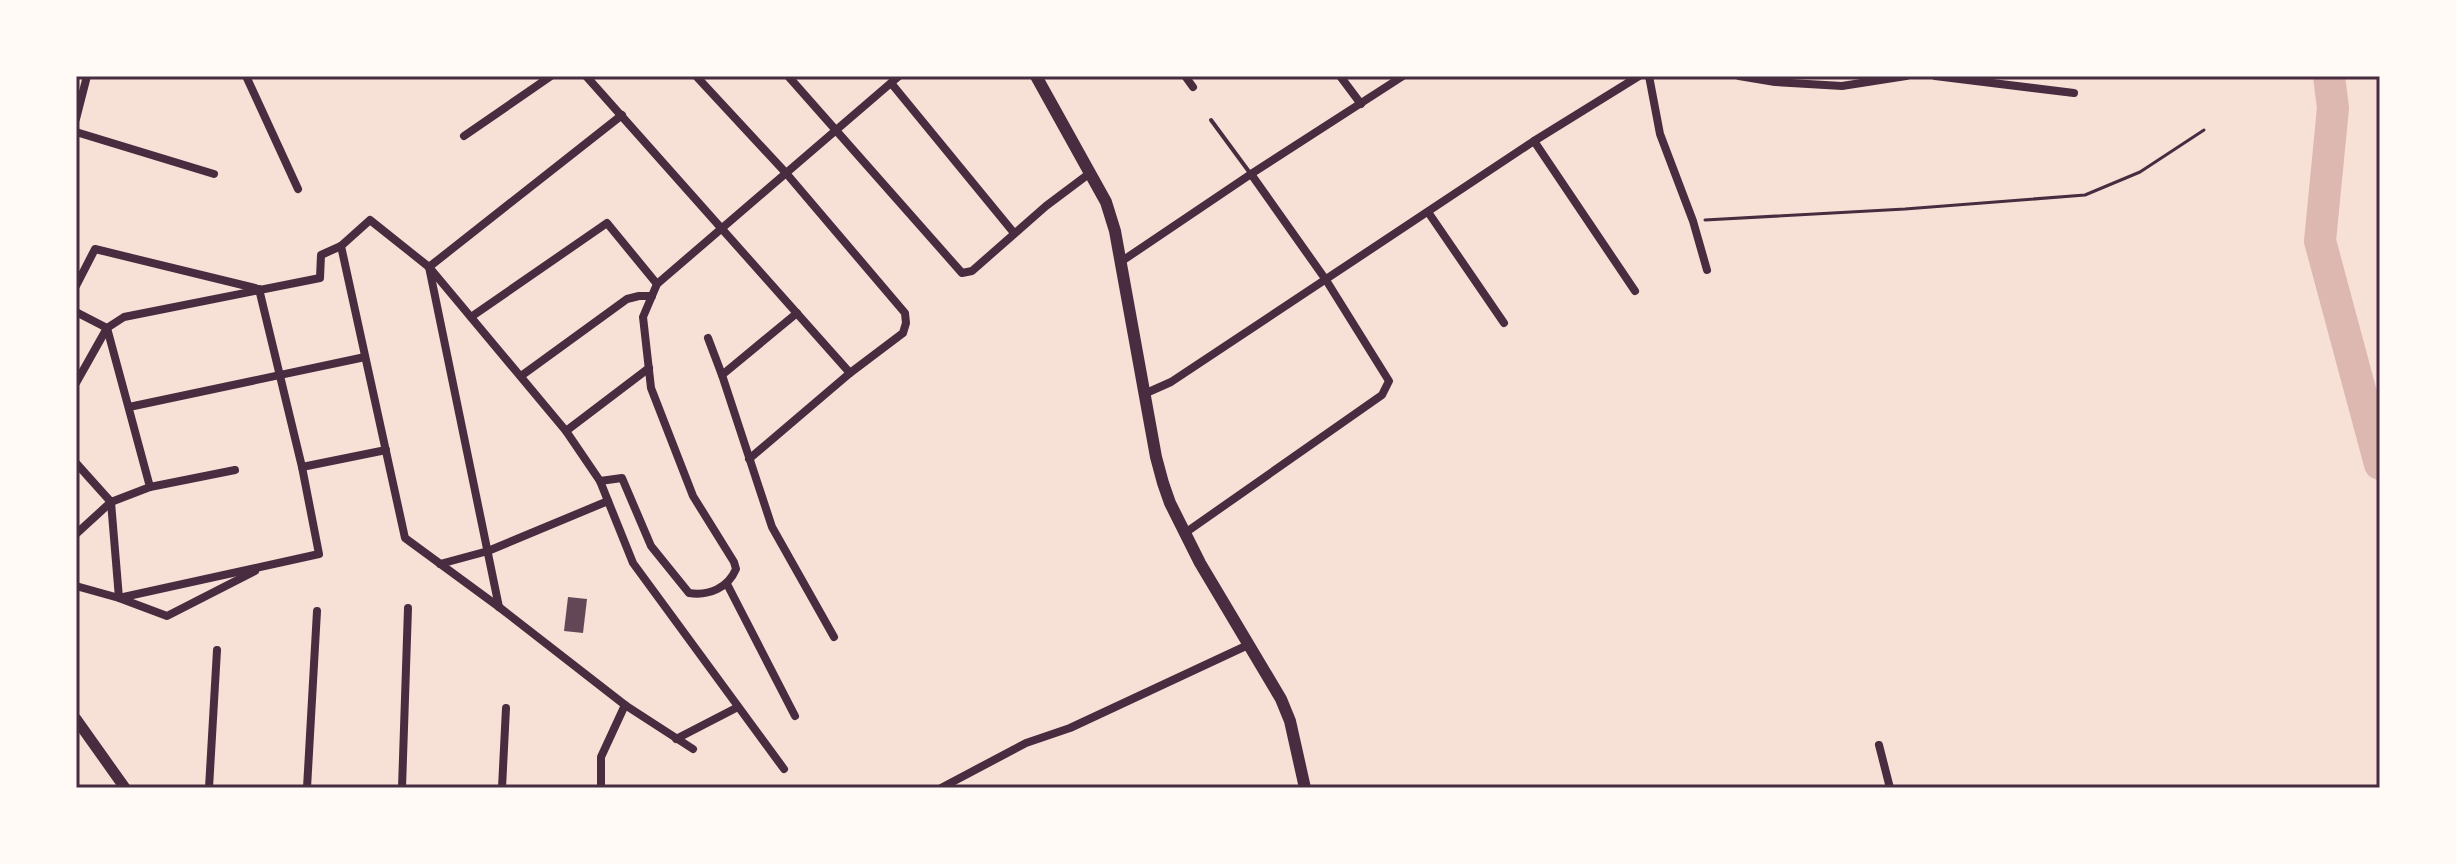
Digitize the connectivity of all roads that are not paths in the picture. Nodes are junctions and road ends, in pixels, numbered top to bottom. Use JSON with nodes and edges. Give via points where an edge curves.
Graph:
{"nodes":[{"id":1,"x":87,"y":76,"type":"edge"},
{"id":2,"x":246,"y":76,"type":"edge"},
{"id":3,"x":551,"y":76,"type":"edge"},
{"id":4,"x":586,"y":76,"type":"edge"},
{"id":5,"x":696,"y":76,"type":"edge"},
{"id":6,"x":788,"y":76,"type":"edge"},
{"id":7,"x":899,"y":76,"type":"edge"},
{"id":8,"x":1185,"y":76,"type":"edge"},
{"id":9,"x":1340,"y":76,"type":"edge"},
{"id":10,"x":1403,"y":76,"type":"edge"},
{"id":11,"x":1639,"y":76,"type":"edge"},
{"id":12,"x":1649,"y":76,"type":"edge"},
{"id":13,"x":1739,"y":76,"type":"edge"},
{"id":14,"x":1906,"y":76,"type":"edge"},
{"id":15,"x":1935,"y":76,"type":"edge"},
{"id":16,"x":1038,"y":77,"type":"edge"},
{"id":17,"x":891,"y":83,"type":"junction"},
{"id":18,"x":1193,"y":87,"type":"dead end"},
{"id":19,"x":2074,"y":93,"type":"dead end"},
{"id":20,"x":1361,"y":104,"type":"junction"},
{"id":21,"x":622,"y":115,"type":"junction"},
{"id":22,"x":76,"y":119,"type":"edge"},
{"id":23,"x":1211,"y":120,"type":"dead end"},
{"id":24,"x":835,"y":131,"type":"junction"},
{"id":25,"x":76,"y":132,"type":"edge"},
{"id":26,"x":464,"y":136,"type":"dead end"},
{"id":27,"x":1534,"y":141,"type":"junction"},
{"id":28,"x":786,"y":173,"type":"junction"},
{"id":29,"x":1090,"y":173,"type":"junction"},
{"id":30,"x":214,"y":174,"type":"dead end"},
{"id":31,"x":1251,"y":174,"type":"junction"},
{"id":32,"x":298,"y":189,"type":"dead end"},
{"id":33,"x":1428,"y":212,"type":"junction"},
{"id":34,"x":723,"y":228,"type":"junction"},
{"id":35,"x":1014,"y":233,"type":"junction"},
{"id":36,"x":341,"y":246,"type":"junction"},
{"id":37,"x":1122,"y":261,"type":"junction"},
{"id":38,"x":429,"y":267,"type":"junction"},
{"id":39,"x":1707,"y":270,"type":"dead end"},
{"id":40,"x":1326,"y":280,"type":"junction"},
{"id":41,"x":657,"y":284,"type":"junction"},
{"id":42,"x":76,"y":286,"type":"edge"},
{"id":43,"x":259,"y":289,"type":"junction"},
{"id":44,"x":1635,"y":291,"type":"dead end"},
{"id":45,"x":652,"y":296,"type":"junction"},
{"id":46,"x":76,"y":312,"type":"edge"},
{"id":47,"x":797,"y":313,"type":"junction"},
{"id":48,"x":471,"y":317,"type":"junction"},
{"id":49,"x":1504,"y":323,"type":"dead end"},
{"id":50,"x":107,"y":328,"type":"junction"},
{"id":51,"x":708,"y":338,"type":"dead end"},
{"id":52,"x":365,"y":357,"type":"junction"},
{"id":53,"x":649,"y":368,"type":"junction"},
{"id":54,"x":850,"y":373,"type":"junction"},
{"id":55,"x":722,"y":375,"type":"junction"},
{"id":56,"x":279,"y":376,"type":"junction"},
{"id":57,"x":521,"y":376,"type":"junction"},
{"id":58,"x":76,"y":383,"type":"edge"},
{"id":59,"x":1144,"y":394,"type":"junction"},
{"id":60,"x":129,"y":407,"type":"junction"},
{"id":61,"x":566,"y":431,"type":"junction"},
{"id":62,"x":386,"y":450,"type":"junction"},
{"id":63,"x":749,"y":459,"type":"junction"},
{"id":64,"x":76,"y":463,"type":"edge"},
{"id":65,"x":302,"y":467,"type":"junction"},
{"id":66,"x":235,"y":470,"type":"dead end"},
{"id":67,"x":600,"y":481,"type":"junction"},
{"id":68,"x":150,"y":487,"type":"junction"},
{"id":69,"x":608,"y":501,"type":"junction"},
{"id":70,"x":111,"y":502,"type":"junction"},
{"id":71,"x":1185,"y":533,"type":"junction"},
{"id":72,"x":76,"y":534,"type":"edge"},
{"id":73,"x":488,"y":551,"type":"junction"},
{"id":74,"x":440,"y":564,"type":"junction"},
{"id":75,"x":267,"y":565,"type":"junction"},
{"id":76,"x":727,"y":584,"type":"junction"},
{"id":77,"x":76,"y":586,"type":"edge"},
{"id":78,"x":119,"y":598,"type":"junction"},
{"id":79,"x":499,"y":607,"type":"junction"},
{"id":80,"x":408,"y":608,"type":"dead end"},
{"id":81,"x":317,"y":611,"type":"dead end"},
{"id":82,"x":834,"y":637,"type":"dead end"},
{"id":83,"x":1248,"y":645,"type":"junction"},
{"id":84,"x":217,"y":650,"type":"dead end"},
{"id":85,"x":625,"y":705,"type":"junction"},
{"id":86,"x":738,"y":707,"type":"junction"},
{"id":87,"x":506,"y":708,"type":"dead end"},
{"id":88,"x":795,"y":716,"type":"dead end"},
{"id":89,"x":76,"y":719,"type":"edge"},
{"id":90,"x":676,"y":739,"type":"junction"},
{"id":91,"x":1879,"y":745,"type":"dead end"},
{"id":92,"x":693,"y":749,"type":"dead end"},
{"id":93,"x":784,"y":769,"type":"dead end"},
{"id":94,"x":126,"y":786,"type":"edge"},
{"id":95,"x":1304,"y":787,"type":"edge"},
{"id":96,"x":209,"y":788,"type":"edge"},
{"id":97,"x":307,"y":788,"type":"edge"},
{"id":98,"x":402,"y":788,"type":"edge"},
{"id":99,"x":502,"y":788,"type":"edge"},
{"id":100,"x":601,"y":788,"type":"edge"},
{"id":101,"x":941,"y":788,"type":"edge"},
{"id":102,"x":1890,"y":788,"type":"edge"}],
"edges":[{"from":1,"to":22,"type":"street"},
{"from":2,"to":32,"type":"street"},
{"from":3,"to":26,"type":"street"},
{"from":4,"to":21,"type":"street"},
{"from":5,"to":28,"type":"street"},
{"from":6,"to":24,"type":"street"},
{"from":7,"to":17,"type":"street"},
{"from":8,"to":18,"type":"street"},
{"from":9,"to":20,"type":"street"},
{"from":10,"to":20,"type":"street"},
{"from":11,"to":27,"type":"street"},
{"from":12,"to":39,"type":"street","via":[[1660,134]]},
{"from":13,"to":14,"type":"street","via":[[1842,86]]},
{"from":15,"to":19,"type":"street"},
{"from":16,"to":29,"type":"main road"},
{"from":17,"to":24,"type":"street"},
{"from":17,"to":35,"type":"street"},
{"from":20,"to":31,"type":"street"},
{"from":21,"to":34,"type":"street"},
{"from":21,"to":38,"type":"street"},
{"from":23,"to":31,"type":"lane"},
{"from":24,"to":28,"type":"street"},
{"from":24,"to":35,"type":"street","via":[[962,273],[972,271]]},
{"from":25,"to":30,"type":"street"},
{"from":27,"to":33,"type":"street"},
{"from":27,"to":44,"type":"street"},
{"from":28,"to":34,"type":"street"},
{"from":28,"to":54,"type":"street","via":[[905,313],[903,333]]},
{"from":29,"to":35,"type":"street"},
{"from":29,"to":37,"type":"main road","via":[[1106,202]]},
{"from":31,"to":37,"type":"street"},
{"from":31,"to":40,"type":"street"},
{"from":33,"to":40,"type":"street"},
{"from":33,"to":49,"type":"street"},
{"from":34,"to":41,"type":"street"},
{"from":34,"to":47,"type":"street"},
{"from":36,"to":38,"type":"street","via":[[370,220]]},
{"from":36,"to":43,"type":"street","via":[[321,255],[320,278]]},
{"from":36,"to":52,"type":"street"},
{"from":37,"to":59,"type":"main road"},
{"from":38,"to":48,"type":"street"},
{"from":38,"to":73,"type":"street"},
{"from":40,"to":59,"type":"street","via":[[1171,382]]},
{"from":40,"to":71,"type":"street","via":[[1386,374],[1389,381],[1382,395]]},
{"from":41,"to":45,"type":"street"},
{"from":41,"to":48,"type":"street","via":[[607,223]]},
{"from":42,"to":43,"type":"street","via":[[95,249]]},
{"from":43,"to":50,"type":"street","via":[[124,317]]},
{"from":43,"to":56,"type":"street"},
{"from":45,"to":53,"type":"street","via":[[643,317]]},
{"from":45,"to":57,"type":"street","via":[[627,299]]},
{"from":46,"to":50,"type":"street"},
{"from":47,"to":54,"type":"street"},
{"from":47,"to":55,"type":"street"},
{"from":48,"to":57,"type":"street"},
{"from":50,"to":58,"type":"street"},
{"from":50,"to":60,"type":"street"},
{"from":51,"to":55,"type":"street"},
{"from":52,"to":56,"type":"street"},
{"from":52,"to":62,"type":"street"},
{"from":53,"to":61,"type":"street"},
{"from":53,"to":76,"type":"street","via":[[651,388],[693,496],[734,562],[736,569]]},
{"from":54,"to":63,"type":"street"},
{"from":55,"to":63,"type":"street"},
{"from":56,"to":60,"type":"street"},
{"from":56,"to":65,"type":"street"},
{"from":57,"to":61,"type":"street"},
{"from":59,"to":71,"type":"main road","via":[[1156,457]]},
{"from":60,"to":68,"type":"street"},
{"from":61,"to":67,"type":"street"},
{"from":62,"to":65,"type":"street"},
{"from":62,"to":74,"type":"street","via":[[405,538]]},
{"from":63,"to":82,"type":"street","via":[[772,527]]},
{"from":64,"to":70,"type":"street"},
{"from":65,"to":75,"type":"street","via":[[319,554]]},
{"from":66,"to":68,"type":"street"},
{"from":67,"to":69,"type":"street"},
{"from":67,"to":76,"type":"street","via":[[622,478],[651,546],[689,593],[709,593]]},
{"from":68,"to":70,"type":"street"},
{"from":69,"to":73,"type":"street"},
{"from":69,"to":86,"type":"street","via":[[633,563]]},
{"from":70,"to":72,"type":"street"},
{"from":70,"to":78,"type":"street"},
{"from":71,"to":83,"type":"main road"},
{"from":73,"to":74,"type":"street"},
{"from":73,"to":79,"type":"street"},
{"from":74,"to":79,"type":"street"},
{"from":75,"to":78,"type":"street"},
{"from":75,"to":78,"type":"street","via":[[167,616]]},
{"from":76,"to":88,"type":"street"},
{"from":77,"to":78,"type":"street"},
{"from":79,"to":85,"type":"street"},
{"from":80,"to":98,"type":"street"},
{"from":81,"to":97,"type":"street"},
{"from":83,"to":95,"type":"main road","via":[[1290,721]]},
{"from":83,"to":101,"type":"street","via":[[1070,728],[1026,743]]},
{"from":84,"to":96,"type":"street"},
{"from":85,"to":90,"type":"street"},
{"from":85,"to":100,"type":"street","via":[[601,757]]},
{"from":86,"to":90,"type":"street"},
{"from":86,"to":93,"type":"street"},
{"from":87,"to":99,"type":"street"},
{"from":89,"to":94,"type":"street"},
{"from":90,"to":92,"type":"street"},
{"from":91,"to":102,"type":"street"}]}
